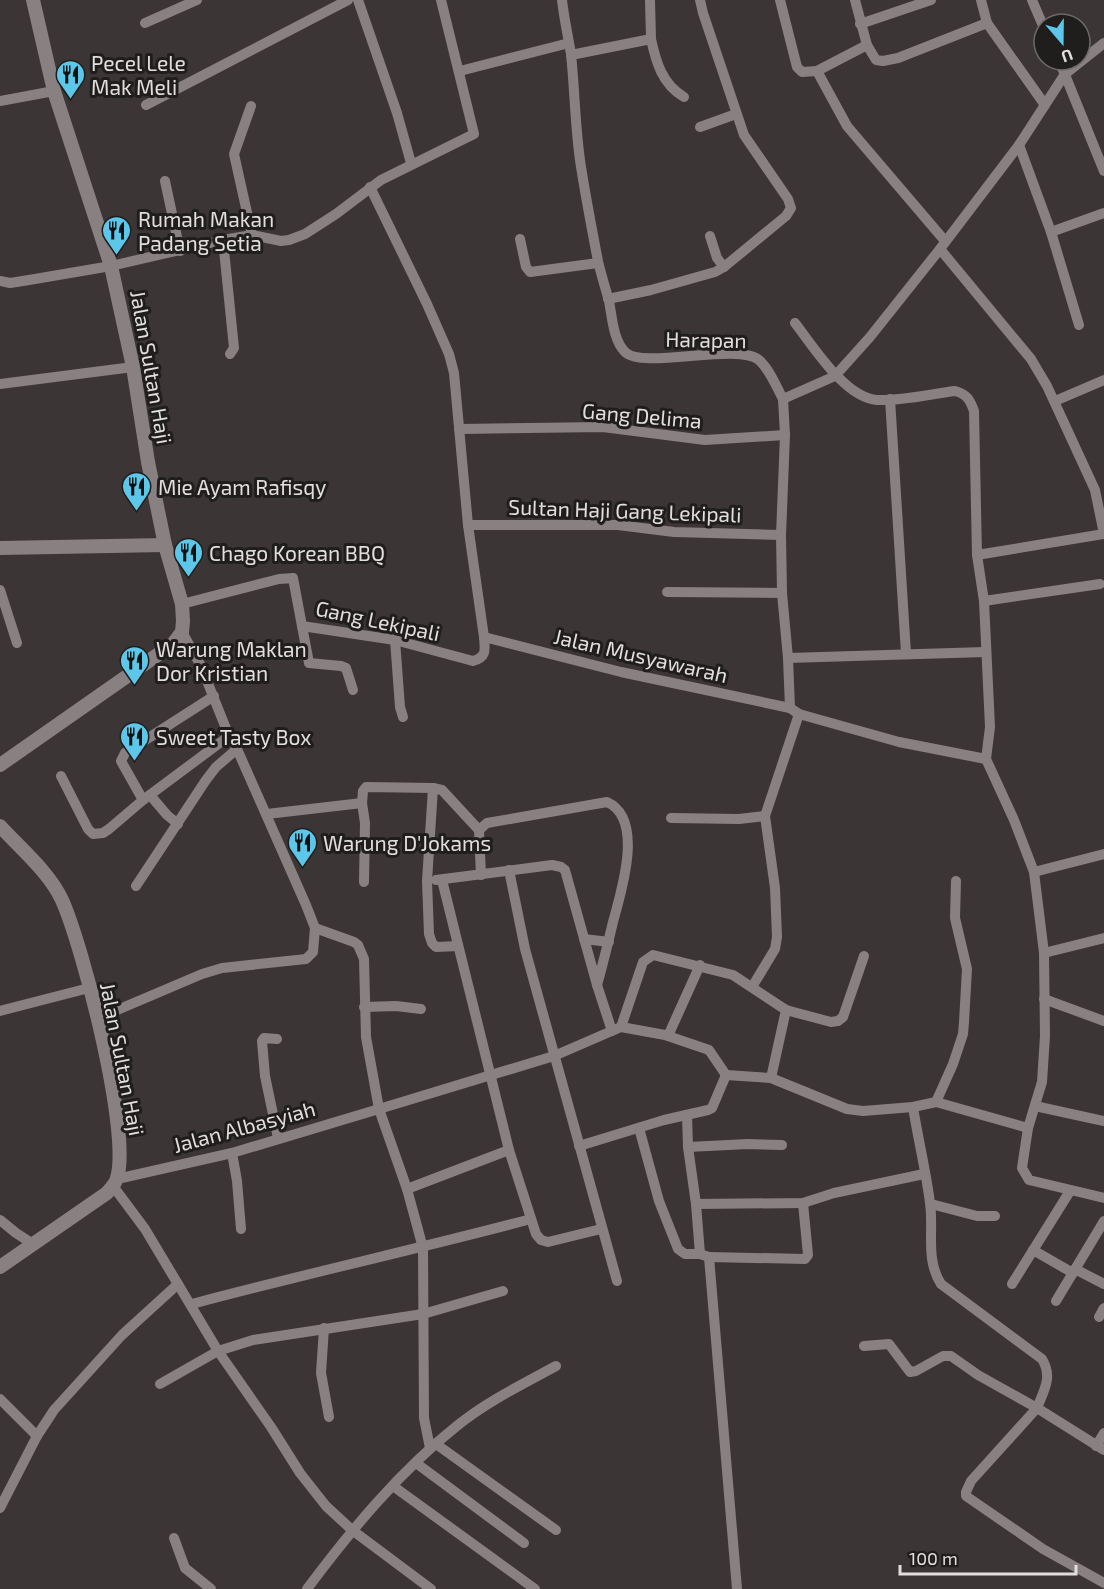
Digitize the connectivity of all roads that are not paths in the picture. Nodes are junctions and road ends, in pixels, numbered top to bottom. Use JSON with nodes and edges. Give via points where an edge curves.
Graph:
{"nodes":[{"id":1,"x":33,"y":0,"type":"edge"},
{"id":2,"x":197,"y":0,"type":"edge"},
{"id":3,"x":348,"y":0,"type":"edge"},
{"id":4,"x":358,"y":0,"type":"edge"},
{"id":5,"x":441,"y":0,"type":"edge"},
{"id":6,"x":562,"y":0,"type":"edge"},
{"id":7,"x":650,"y":0,"type":"edge"},
{"id":8,"x":700,"y":0,"type":"edge"},
{"id":9,"x":780,"y":0,"type":"edge"},
{"id":10,"x":855,"y":0,"type":"edge"},
{"id":11,"x":931,"y":0,"type":"edge"},
{"id":12,"x":981,"y":0,"type":"edge"},
{"id":13,"x":145,"y":23,"type":"dead end"},
{"id":14,"x":987,"y":23,"type":"junction"},
{"id":15,"x":860,"y":24,"type":"junction"},
{"id":16,"x":651,"y":39,"type":"junction"},
{"id":17,"x":569,"y":43,"type":"junction"},
{"id":18,"x":1104,"y":43,"type":"edge"},
{"id":19,"x":867,"y":45,"type":"junction"},
{"id":20,"x":571,"y":55,"type":"junction"},
{"id":21,"x":460,"y":71,"type":"junction"},
{"id":22,"x":817,"y":72,"type":"junction"},
{"id":23,"x":1065,"y":74,"type":"junction"},
{"id":24,"x":54,"y":91,"type":"junction"},
{"id":25,"x":684,"y":97,"type":"dead end"},
{"id":26,"x":0,"y":101,"type":"edge"},
{"id":27,"x":146,"y":105,"type":"dead end"},
{"id":28,"x":1045,"y":105,"type":"junction"},
{"id":29,"x":251,"y":106,"type":"dead end"},
{"id":30,"x":736,"y":114,"type":"junction"},
{"id":31,"x":700,"y":127,"type":"dead end"},
{"id":32,"x":1019,"y":145,"type":"junction"},
{"id":33,"x":411,"y":163,"type":"junction"},
{"id":34,"x":1104,"y":171,"type":"edge"},
{"id":35,"x":165,"y":181,"type":"dead end"},
{"id":36,"x":370,"y":188,"type":"junction"},
{"id":37,"x":1104,"y":213,"type":"edge"},
{"id":38,"x":1051,"y":232,"type":"junction"},
{"id":39,"x":252,"y":236,"type":"junction"},
{"id":40,"x":710,"y":236,"type":"dead end"},
{"id":41,"x":520,"y":239,"type":"dead end"},
{"id":42,"x":223,"y":240,"type":"junction"},
{"id":43,"x":943,"y":245,"type":"junction"},
{"id":44,"x":180,"y":251,"type":"junction"},
{"id":45,"x":598,"y":263,"type":"junction"},
{"id":46,"x":111,"y":266,"type":"junction"},
{"id":47,"x":724,"y":267,"type":"junction"},
{"id":48,"x":0,"y":281,"type":"edge"},
{"id":49,"x":608,"y":298,"type":"junction"},
{"id":50,"x":795,"y":323,"type":"dead end"},
{"id":51,"x":1078,"y":325,"type":"dead end"},
{"id":52,"x":230,"y":354,"type":"dead end"},
{"id":53,"x":133,"y":367,"type":"junction"},
{"id":54,"x":835,"y":376,"type":"junction"},
{"id":55,"x":1104,"y":380,"type":"edge"},
{"id":56,"x":0,"y":384,"type":"edge"},
{"id":57,"x":783,"y":399,"type":"junction"},
{"id":58,"x":890,"y":399,"type":"junction"},
{"id":59,"x":1055,"y":400,"type":"junction"},
{"id":60,"x":459,"y":429,"type":"junction"},
{"id":61,"x":785,"y":435,"type":"junction"},
{"id":62,"x":468,"y":525,"type":"junction"},
{"id":63,"x":1104,"y":534,"type":"edge"},
{"id":64,"x":781,"y":535,"type":"junction"},
{"id":65,"x":165,"y":545,"type":"junction"},
{"id":66,"x":0,"y":548,"type":"edge"},
{"id":67,"x":977,"y":555,"type":"junction"},
{"id":68,"x":1100,"y":584,"type":"dead end"},
{"id":69,"x":0,"y":590,"type":"edge"},
{"id":70,"x":668,"y":592,"type":"dead end"},
{"id":71,"x":782,"y":593,"type":"junction"},
{"id":72,"x":984,"y":601,"type":"junction"},
{"id":73,"x":182,"y":604,"type":"junction"},
{"id":74,"x":302,"y":626,"type":"junction"},
{"id":75,"x":182,"y":632,"type":"junction"},
{"id":76,"x":395,"y":640,"type":"junction"},
{"id":77,"x":484,"y":640,"type":"junction"},
{"id":78,"x":17,"y":643,"type":"dead end"},
{"id":79,"x":985,"y":652,"type":"junction"},
{"id":80,"x":906,"y":653,"type":"junction"},
{"id":81,"x":789,"y":658,"type":"junction"},
{"id":82,"x":353,"y":690,"type":"dead end"},
{"id":83,"x":214,"y":696,"type":"junction"},
{"id":84,"x":795,"y":711,"type":"junction"},
{"id":85,"x":403,"y":717,"type":"dead end"},
{"id":86,"x":230,"y":736,"type":"junction"},
{"id":87,"x":237,"y":749,"type":"junction"},
{"id":88,"x":986,"y":759,"type":"junction"},
{"id":89,"x":0,"y":765,"type":"edge"},
{"id":90,"x":61,"y":776,"type":"dead end"},
{"id":91,"x":434,"y":788,"type":"junction"},
{"id":92,"x":147,"y":797,"type":"junction"},
{"id":93,"x":362,"y":803,"type":"junction"},
{"id":94,"x":267,"y":814,"type":"junction"},
{"id":95,"x":765,"y":816,"type":"junction"},
{"id":96,"x":671,"y":818,"type":"dead end"},
{"id":97,"x":178,"y":824,"type":"junction"},
{"id":98,"x":0,"y":826,"type":"edge"},
{"id":99,"x":479,"y":830,"type":"junction"},
{"id":100,"x":1104,"y":854,"type":"edge"},
{"id":101,"x":509,"y":870,"type":"junction"},
{"id":102,"x":1034,"y":872,"type":"junction"},
{"id":103,"x":481,"y":875,"type":"junction"},
{"id":104,"x":427,"y":880,"type":"junction"},
{"id":105,"x":442,"y":880,"type":"junction"},
{"id":106,"x":956,"y":881,"type":"dead end"},
{"id":107,"x":363,"y":882,"type":"dead end"},
{"id":108,"x":136,"y":886,"type":"dead end"},
{"id":109,"x":315,"y":928,"type":"junction"},
{"id":110,"x":1104,"y":938,"type":"edge"},
{"id":111,"x":584,"y":939,"type":"junction"},
{"id":112,"x":609,"y":942,"type":"junction"},
{"id":113,"x":458,"y":946,"type":"junction"},
{"id":114,"x":1044,"y":953,"type":"junction"},
{"id":115,"x":864,"y":957,"type":"dead end"},
{"id":116,"x":700,"y":965,"type":"junction"},
{"id":117,"x":597,"y":985,"type":"junction"},
{"id":118,"x":752,"y":987,"type":"junction"},
{"id":119,"x":89,"y":988,"type":"junction"},
{"id":120,"x":1044,"y":999,"type":"junction"},
{"id":121,"x":364,"y":1007,"type":"junction"},
{"id":122,"x":420,"y":1009,"type":"dead end"},
{"id":123,"x":786,"y":1010,"type":"junction"},
{"id":124,"x":0,"y":1011,"type":"edge"},
{"id":125,"x":96,"y":1019,"type":"junction"},
{"id":126,"x":1104,"y":1021,"type":"edge"},
{"id":127,"x":617,"y":1029,"type":"junction"},
{"id":128,"x":668,"y":1036,"type":"junction"},
{"id":129,"x":277,"y":1038,"type":"dead end"},
{"id":130,"x":554,"y":1056,"type":"junction"},
{"id":131,"x":492,"y":1075,"type":"junction"},
{"id":132,"x":726,"y":1075,"type":"junction"},
{"id":133,"x":771,"y":1078,"type":"junction"},
{"id":134,"x":936,"y":1102,"type":"junction"},
{"id":135,"x":1035,"y":1106,"type":"junction"},
{"id":136,"x":912,"y":1107,"type":"junction"},
{"id":137,"x":380,"y":1109,"type":"junction"},
{"id":138,"x":687,"y":1115,"type":"junction"},
{"id":139,"x":1104,"y":1121,"type":"edge"},
{"id":140,"x":639,"y":1128,"type":"junction"},
{"id":141,"x":1028,"y":1128,"type":"junction"},
{"id":142,"x":278,"y":1138,"type":"junction"},
{"id":143,"x":783,"y":1145,"type":"dead end"},
{"id":144,"x":579,"y":1146,"type":"junction"},
{"id":145,"x":688,"y":1147,"type":"junction"},
{"id":146,"x":509,"y":1150,"type":"junction"},
{"id":147,"x":232,"y":1153,"type":"junction"},
{"id":148,"x":924,"y":1174,"type":"junction"},
{"id":149,"x":115,"y":1182,"type":"junction"},
{"id":150,"x":407,"y":1189,"type":"junction"},
{"id":151,"x":1070,"y":1191,"type":"junction"},
{"id":152,"x":1104,"y":1198,"type":"edge"},
{"id":153,"x":803,"y":1203,"type":"junction"},
{"id":154,"x":696,"y":1204,"type":"junction"},
{"id":155,"x":931,"y":1204,"type":"junction"},
{"id":156,"x":995,"y":1216,"type":"dead end"},
{"id":157,"x":531,"y":1219,"type":"junction"},
{"id":158,"x":0,"y":1220,"type":"edge"},
{"id":159,"x":1104,"y":1221,"type":"edge"},
{"id":160,"x":241,"y":1229,"type":"dead end"},
{"id":161,"x":601,"y":1229,"type":"junction"},
{"id":162,"x":33,"y":1244,"type":"junction"},
{"id":163,"x":423,"y":1248,"type":"junction"},
{"id":164,"x":1033,"y":1250,"type":"junction"},
{"id":165,"x":705,"y":1256,"type":"junction"},
{"id":166,"x":0,"y":1268,"type":"edge"},
{"id":167,"x":1074,"y":1271,"type":"junction"},
{"id":168,"x":617,"y":1281,"type":"dead end"},
{"id":169,"x":178,"y":1284,"type":"junction"},
{"id":170,"x":1012,"y":1284,"type":"dead end"},
{"id":171,"x":1104,"y":1284,"type":"edge"},
{"id":172,"x":503,"y":1290,"type":"dead end"},
{"id":173,"x":1056,"y":1301,"type":"dead end"},
{"id":174,"x":192,"y":1304,"type":"junction"},
{"id":175,"x":423,"y":1314,"type":"junction"},
{"id":176,"x":324,"y":1328,"type":"junction"},
{"id":177,"x":864,"y":1346,"type":"dead end"},
{"id":178,"x":218,"y":1351,"type":"junction"},
{"id":179,"x":555,"y":1366,"type":"dead end"},
{"id":180,"x":160,"y":1384,"type":"dead end"},
{"id":181,"x":0,"y":1399,"type":"edge"},
{"id":182,"x":1037,"y":1408,"type":"junction"},
{"id":183,"x":329,"y":1417,"type":"dead end"},
{"id":184,"x":1104,"y":1433,"type":"edge"},
{"id":185,"x":37,"y":1436,"type":"junction"},
{"id":186,"x":433,"y":1446,"type":"junction"},
{"id":187,"x":1100,"y":1448,"type":"edge"},
{"id":188,"x":416,"y":1463,"type":"junction"},
{"id":189,"x":393,"y":1486,"type":"junction"},
{"id":190,"x":0,"y":1508,"type":"edge"},
{"id":191,"x":352,"y":1530,"type":"junction"},
{"id":192,"x":556,"y":1530,"type":"dead end"},
{"id":193,"x":174,"y":1538,"type":"dead end"},
{"id":194,"x":524,"y":1543,"type":"dead end"},
{"id":195,"x":1102,"y":1578,"type":"edge"},
{"id":196,"x":211,"y":1589,"type":"edge"},
{"id":197,"x":307,"y":1589,"type":"edge"},
{"id":198,"x":431,"y":1589,"type":"edge"},
{"id":199,"x":535,"y":1589,"type":"edge"},
{"id":200,"x":737,"y":1589,"type":"edge"}],
"edges":[{"from":1,"to":24,"type":"street","name":"Jalan Sultan Haji"},
{"from":2,"to":13,"type":"street"},
{"from":3,"to":27,"type":"street"},
{"from":4,"to":33,"type":"street"},
{"from":5,"to":21,"type":"street"},
{"from":6,"to":17,"type":"street","name":"Harapan"},
{"from":7,"to":16,"type":"street"},
{"from":8,"to":30,"type":"street"},
{"from":9,"to":22,"type":"street","via":[[797,67],[802,72]]},
{"from":10,"to":15,"type":"street"},
{"from":11,"to":15,"type":"street"},
{"from":12,"to":14,"type":"street"},
{"from":14,"to":19,"type":"street","via":[[883,61],[876,60]]},
{"from":14,"to":28,"type":"street"},
{"from":15,"to":19,"type":"street"},
{"from":16,"to":20,"type":"street"},
{"from":16,"to":25,"type":"street","via":[[666,82]]},
{"from":17,"to":20,"type":"street","name":"Harapan"},
{"from":17,"to":21,"type":"street"},
{"from":18,"to":23,"type":"street"},
{"from":19,"to":22,"type":"street"},
{"from":20,"to":45,"type":"street","name":"Harapan","via":[[574,116]]},
{"from":21,"to":33,"type":"street","via":[[474,134]]},
{"from":22,"to":43,"type":"street","via":[[847,126]]},
{"from":23,"to":28,"type":"street"},
{"from":23,"to":34,"type":"street"},
{"from":24,"to":26,"type":"street"},
{"from":24,"to":46,"type":"street","name":"Jalan Sultan Haji"},
{"from":28,"to":32,"type":"street"},
{"from":29,"to":39,"type":"street","via":[[234,154]]},
{"from":30,"to":31,"type":"street"},
{"from":30,"to":47,"type":"street","via":[[744,135],[788,199],[790,208],[786,216]]},
{"from":32,"to":38,"type":"street"},
{"from":32,"to":43,"type":"street"},
{"from":33,"to":36,"type":"street"},
{"from":35,"to":44,"type":"street"},
{"from":36,"to":39,"type":"street","via":[[305,234],[281,241]]},
{"from":36,"to":60,"type":"street","via":[[449,354]]},
{"from":37,"to":38,"type":"street"},
{"from":38,"to":51,"type":"street"},
{"from":39,"to":42,"type":"street"},
{"from":40,"to":47,"type":"street"},
{"from":41,"to":45,"type":"street","via":[[526,267],[531,272]]},
{"from":42,"to":44,"type":"street"},
{"from":42,"to":52,"type":"street","via":[[234,348]]},
{"from":43,"to":54,"type":"street"},
{"from":43,"to":59,"type":"street","via":[[1031,359]]},
{"from":44,"to":46,"type":"street"},
{"from":45,"to":49,"type":"street","name":"Harapan"},
{"from":46,"to":48,"type":"street","via":[[10,283]]},
{"from":46,"to":53,"type":"street","name":"Jalan Sultan Haji"},
{"from":47,"to":49,"type":"street","via":[[651,290]]},
{"from":49,"to":57,"type":"street","name":"Harapan","via":[[616,334],[630,356],[752,357],[769,374]]},
{"from":50,"to":54,"type":"street"},
{"from":53,"to":56,"type":"street"},
{"from":53,"to":65,"type":"street","name":"Jalan Sultan Haji"},
{"from":54,"to":57,"type":"street"},
{"from":54,"to":58,"type":"street","via":[[864,397]]},
{"from":55,"to":59,"type":"street"},
{"from":57,"to":61,"type":"street"},
{"from":58,"to":67,"type":"street","via":[[955,391],[970,401],[974,411]]},
{"from":58,"to":80,"type":"street"},
{"from":59,"to":63,"type":"street","via":[[1095,490]]},
{"from":60,"to":61,"type":"street","name":"Gang Delima","via":[[603,427],[705,440]]},
{"from":60,"to":62,"type":"street"},
{"from":61,"to":64,"type":"street"},
{"from":62,"to":64,"type":"street","name":"Sultan Haji Gang Lekipali","via":[[618,525],[674,532]]},
{"from":62,"to":77,"type":"street"},
{"from":63,"to":67,"type":"street"},
{"from":64,"to":71,"type":"street"},
{"from":65,"to":66,"type":"street"},
{"from":65,"to":73,"type":"street","name":"Jalan Sultan Haji"},
{"from":67,"to":72,"type":"street"},
{"from":68,"to":72,"type":"street"},
{"from":69,"to":78,"type":"street"},
{"from":70,"to":71,"type":"street"},
{"from":71,"to":81,"type":"street"},
{"from":72,"to":79,"type":"street"},
{"from":73,"to":74,"type":"street","name":"Gang Lekipali","via":[[293,578]]},
{"from":73,"to":75,"type":"street","name":"Jalan Sultan Haji"},
{"from":74,"to":76,"type":"street","name":"Gang Lekipali"},
{"from":74,"to":82,"type":"street","via":[[309,663],[346,668]]},
{"from":75,"to":83,"type":"street"},
{"from":75,"to":89,"type":"street","via":[[173,644]]},
{"from":76,"to":77,"type":"street","name":"Gang Lekipali","via":[[473,661],[484,655]]},
{"from":76,"to":85,"type":"street"},
{"from":77,"to":84,"type":"street","name":"Jalan Musyawarah"},
{"from":79,"to":80,"type":"street"},
{"from":79,"to":88,"type":"street","via":[[990,727]]},
{"from":80,"to":81,"type":"street"},
{"from":81,"to":84,"type":"street"},
{"from":83,"to":86,"type":"street"},
{"from":83,"to":92,"type":"street","via":[[125,753],[121,761],[124,768]]},
{"from":84,"to":88,"type":"street","name":"Jalan Musyawarah","via":[[899,742]]},
{"from":84,"to":95,"type":"street"},
{"from":86,"to":87,"type":"street"},
{"from":86,"to":92,"type":"street"},
{"from":87,"to":94,"type":"street"},
{"from":87,"to":97,"type":"street","via":[[211,773]]},
{"from":88,"to":102,"type":"street"},
{"from":90,"to":92,"type":"street","via":[[93,834],[103,833]]},
{"from":91,"to":93,"type":"street","via":[[366,787]]},
{"from":91,"to":99,"type":"street","via":[[442,790]]},
{"from":91,"to":104,"type":"street"},
{"from":92,"to":97,"type":"street"},
{"from":93,"to":94,"type":"street"},
{"from":93,"to":107,"type":"street"},
{"from":94,"to":109,"type":"street"},
{"from":95,"to":96,"type":"street"},
{"from":95,"to":118,"type":"street","via":[[777,937],[775,949]]},
{"from":97,"to":108,"type":"street"},
{"from":98,"to":119,"type":"street","name":"Jalan Sultan Haji","via":[[61,898]]},
{"from":99,"to":103,"type":"street"},
{"from":99,"to":112,"type":"street","via":[[487,823],[608,802],[617,807],[625,819],[628,838],[622,895]]},
{"from":100,"to":102,"type":"street"},
{"from":101,"to":103,"type":"street"},
{"from":101,"to":111,"type":"street","via":[[552,865],[565,870]]},
{"from":101,"to":130,"type":"street","via":[[525,949]]},
{"from":102,"to":114,"type":"street"},
{"from":103,"to":105,"type":"street"},
{"from":104,"to":105,"type":"street"},
{"from":104,"to":113,"type":"street","via":[[432,943],[442,948]]},
{"from":105,"to":113,"type":"street"},
{"from":106,"to":134,"type":"street","via":[[955,918],[967,969],[963,1034]]},
{"from":109,"to":121,"type":"street","via":[[348,939],[363,953]]},
{"from":109,"to":125,"type":"street","via":[[313,952],[306,959],[222,968]]},
{"from":110,"to":114,"type":"street"},
{"from":111,"to":112,"type":"street"},
{"from":111,"to":117,"type":"street"},
{"from":112,"to":117,"type":"street"},
{"from":113,"to":131,"type":"street"},
{"from":114,"to":120,"type":"street"},
{"from":115,"to":123,"type":"street","via":[[838,1022]]},
{"from":116,"to":118,"type":"street","via":[[733,975]]},
{"from":116,"to":127,"type":"street","via":[[657,955],[647,957]]},
{"from":116,"to":128,"type":"street"},
{"from":117,"to":127,"type":"street"},
{"from":118,"to":123,"type":"street"},
{"from":119,"to":124,"type":"street"},
{"from":119,"to":125,"type":"street","name":"Jalan Sultan Haji"},
{"from":120,"to":126,"type":"street"},
{"from":120,"to":135,"type":"street","via":[[1042,1082]]},
{"from":121,"to":122,"type":"street"},
{"from":121,"to":137,"type":"street"},
{"from":123,"to":133,"type":"street"},
{"from":125,"to":149,"type":"street","name":"Jalan Sultan Haji","via":[[120,1145]]},
{"from":127,"to":128,"type":"street"},
{"from":127,"to":130,"type":"street","name":"Jalan Albasyiah"},
{"from":128,"to":132,"type":"street","via":[[709,1050]]},
{"from":129,"to":142,"type":"street","via":[[262,1041]]},
{"from":130,"to":131,"type":"street","name":"Jalan Albasyiah"},
{"from":130,"to":144,"type":"street"},
{"from":131,"to":137,"type":"street","name":"Jalan Albasyiah"},
{"from":131,"to":146,"type":"street"},
{"from":132,"to":133,"type":"street"},
{"from":132,"to":138,"type":"street","via":[[712,1108]]},
{"from":133,"to":136,"type":"street","via":[[847,1109]]},
{"from":134,"to":136,"type":"street"},
{"from":134,"to":141,"type":"street"},
{"from":135,"to":139,"type":"street"},
{"from":135,"to":141,"type":"street"},
{"from":136,"to":148,"type":"street"},
{"from":137,"to":142,"type":"street","name":"Jalan Albasyiah"},
{"from":137,"to":150,"type":"street"},
{"from":138,"to":140,"type":"street"},
{"from":138,"to":145,"type":"street"},
{"from":140,"to":144,"type":"street"},
{"from":140,"to":165,"type":"street","via":[[659,1201],[678,1249],[685,1254]]},
{"from":141,"to":151,"type":"street","via":[[1022,1168],[1025,1174],[1029,1180]]},
{"from":142,"to":147,"type":"street","name":"Jalan Albasyiah"},
{"from":143,"to":145,"type":"street"},
{"from":144,"to":161,"type":"street"},
{"from":145,"to":154,"type":"street"},
{"from":146,"to":150,"type":"street"},
{"from":146,"to":157,"type":"street"},
{"from":147,"to":149,"type":"street","name":"Jalan Albasyiah"},
{"from":147,"to":160,"type":"street"},
{"from":148,"to":153,"type":"street"},
{"from":148,"to":155,"type":"street"},
{"from":149,"to":162,"type":"street","via":[[107,1193]]},
{"from":149,"to":169,"type":"street"},
{"from":150,"to":163,"type":"street"},
{"from":151,"to":152,"type":"street"},
{"from":151,"to":164,"type":"street"},
{"from":153,"to":154,"type":"street"},
{"from":153,"to":165,"type":"street","via":[[808,1255],[805,1259]]},
{"from":154,"to":165,"type":"street"},
{"from":155,"to":156,"type":"street","via":[[977,1216]]},
{"from":155,"to":182,"type":"street","via":[[935,1275],[941,1284],[1042,1359],[1048,1379]]},
{"from":157,"to":161,"type":"street","via":[[536,1234],[548,1242]]},
{"from":157,"to":163,"type":"street"},
{"from":158,"to":162,"type":"street"},
{"from":159,"to":167,"type":"street"},
{"from":161,"to":168,"type":"street"},
{"from":162,"to":166,"type":"street"},
{"from":163,"to":174,"type":"street"},
{"from":163,"to":175,"type":"street"},
{"from":164,"to":167,"type":"street"},
{"from":164,"to":170,"type":"street"},
{"from":165,"to":200,"type":"street"},
{"from":167,"to":171,"type":"street"},
{"from":167,"to":173,"type":"street"},
{"from":169,"to":174,"type":"street"},
{"from":169,"to":185,"type":"street","via":[[122,1335],[54,1410]]},
{"from":172,"to":175,"type":"street"},
{"from":174,"to":178,"type":"street"},
{"from":175,"to":176,"type":"street"},
{"from":175,"to":186,"type":"street","via":[[424,1418]]},
{"from":176,"to":178,"type":"street","via":[[253,1340]]},
{"from":176,"to":183,"type":"street","via":[[321,1373]]},
{"from":177,"to":182,"type":"street","via":[[889,1344],[910,1372],[951,1356]]},
{"from":178,"to":180,"type":"street"},
{"from":178,"to":191,"type":"street","via":[[300,1473],[326,1506]]},
{"from":179,"to":186,"type":"street","via":[[483,1407]]},
{"from":181,"to":185,"type":"street"},
{"from":182,"to":187,"type":"street"},
{"from":182,"to":195,"type":"street","via":[[971,1481],[966,1496],[1043,1549]]},
{"from":184,"to":187,"type":"street"},
{"from":185,"to":190,"type":"street"},
{"from":186,"to":188,"type":"street"},
{"from":186,"to":192,"type":"street"},
{"from":188,"to":189,"type":"street"},
{"from":188,"to":194,"type":"street"},
{"from":189,"to":191,"type":"street"},
{"from":189,"to":199,"type":"street"},
{"from":191,"to":197,"type":"street"},
{"from":191,"to":198,"type":"street"},
{"from":193,"to":196,"type":"street","via":[[184,1569]]}]}
